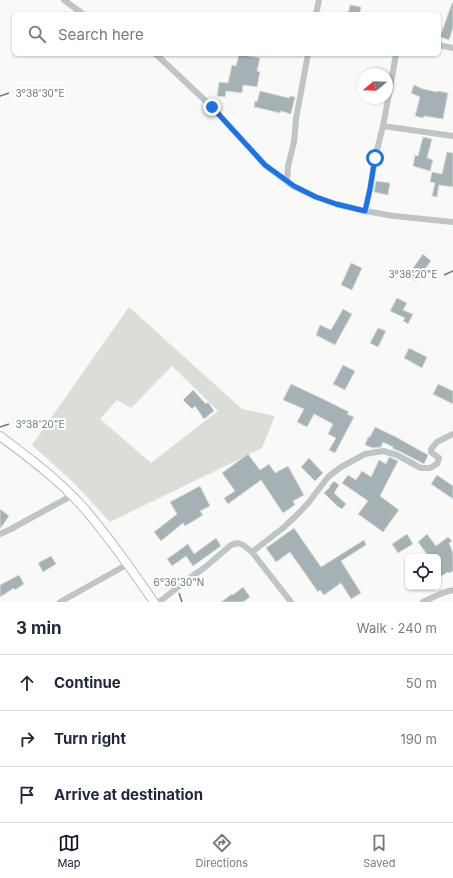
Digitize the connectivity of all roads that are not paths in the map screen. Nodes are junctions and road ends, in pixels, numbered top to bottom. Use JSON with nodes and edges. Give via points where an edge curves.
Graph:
{"nodes":[{"id":1,"x":64,"y":0,"type":"edge"},
{"id":2,"x":319,"y":0,"type":"edge"},
{"id":3,"x":80,"y":12,"type":"edge"},
{"id":4,"x":316,"y":12,"type":"edge"},
{"id":5,"x":441,"y":45,"type":"edge"},
{"id":6,"x":453,"y":48,"type":"edge"},
{"id":7,"x":157,"y":56,"type":"edge"},
{"id":8,"x":308,"y":56,"type":"edge"},
{"id":9,"x":396,"y":56,"type":"edge"},
{"id":10,"x":383,"y":126,"type":"junction"},
{"id":11,"x":453,"y":136,"type":"edge"},
{"id":12,"x":288,"y":182,"type":"junction"},
{"id":13,"x":365,"y":211,"type":"junction"},
{"id":14,"x":453,"y":222,"type":"edge"},
{"id":15,"x":453,"y":434,"type":"edge"},
{"id":16,"x":0,"y":436,"type":"edge"},
{"id":17,"x":71,"y":496,"type":"junction"},
{"id":18,"x":0,"y":534,"type":"edge"},
{"id":19,"x":252,"y":552,"type":"junction"},
{"id":20,"x":128,"y":564,"type":"junction"},
{"id":21,"x":453,"y":590,"type":"edge"},
{"id":22,"x":60,"y":602,"type":"edge"},
{"id":23,"x":154,"y":602,"type":"edge"},
{"id":24,"x":159,"y":602,"type":"edge"},
{"id":25,"x":292,"y":602,"type":"edge"},
{"id":26,"x":423,"y":602,"type":"edge"}],
"edges":[{"from":1,"to":3,"type":"street"},
{"from":2,"to":4,"type":"street"},
{"from":5,"to":6,"type":"street"},
{"from":7,"to":12,"type":"street","via":[[212,107],[265,165]]},
{"from":8,"to":12,"type":"street","via":[[288,166]]},
{"from":9,"to":10,"type":"street"},
{"from":10,"to":11,"type":"street"},
{"from":10,"to":13,"type":"street"},
{"from":12,"to":13,"type":"street","via":[[316,197]]},
{"from":13,"to":14,"type":"street"},
{"from":15,"to":19,"type":"street","via":[[437,442],[431,449],[439,458],[437,464],[430,468],[421,468],[397,455],[383,451],[365,454],[341,467],[328,477],[293,519]]},
{"from":16,"to":17,"type":"main road"},
{"from":17,"to":18,"type":"street"},
{"from":17,"to":20,"type":"main road"},
{"from":19,"to":24,"type":"street","via":[[238,543],[231,545]]},
{"from":19,"to":25,"type":"street"},
{"from":20,"to":22,"type":"street"},
{"from":20,"to":23,"type":"main road"},
{"from":21,"to":26,"type":"street"}]}
